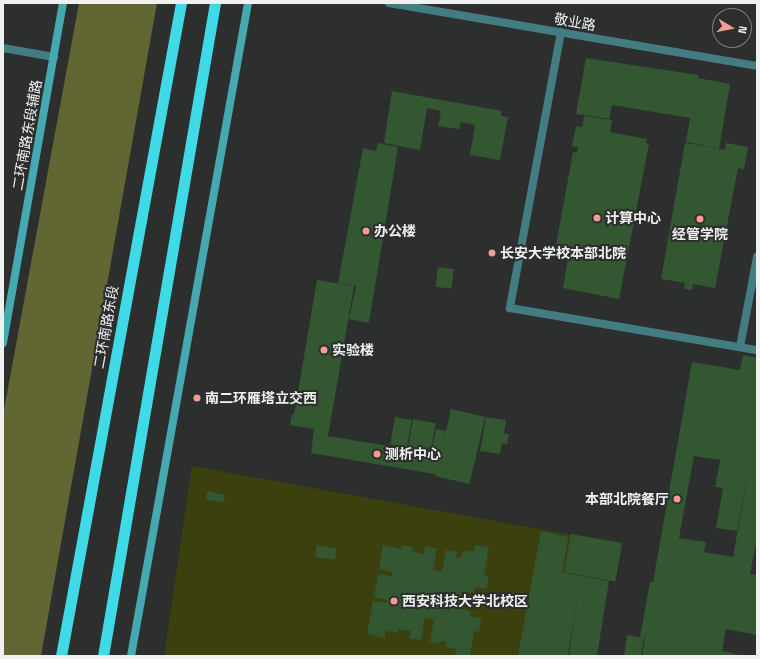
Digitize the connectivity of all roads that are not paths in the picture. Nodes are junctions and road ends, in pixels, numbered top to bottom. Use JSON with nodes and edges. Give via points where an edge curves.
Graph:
{"nodes":[{"id":1,"x":63,"y":3,"type":"edge"},
{"id":2,"x":181,"y":3,"type":"edge"},
{"id":3,"x":214,"y":3,"type":"edge"},
{"id":4,"x":248,"y":3,"type":"edge"},
{"id":5,"x":389,"y":3,"type":"edge"},
{"id":6,"x":561,"y":32,"type":"junction"},
{"id":7,"x":3,"y":48,"type":"edge"},
{"id":8,"x":54,"y":57,"type":"junction"},
{"id":9,"x":757,"y":66,"type":"edge"},
{"id":10,"x":757,"y":257,"type":"edge"},
{"id":11,"x":3,"y":343,"type":"edge"},
{"id":12,"x":740,"y":347,"type":"junction"},
{"id":13,"x":757,"y":350,"type":"edge"},
{"id":14,"x":61,"y":656,"type":"edge"},
{"id":15,"x":103,"y":656,"type":"edge"},
{"id":16,"x":131,"y":656,"type":"edge"}],
"edges":[{"from":1,"to":8,"type":"main road","name":"二环南路东段辅路"},
{"from":2,"to":14,"type":"highway","name":"二环南路东段"},
{"from":3,"to":15,"type":"highway"},
{"from":4,"to":16,"type":"main road"},
{"from":5,"to":6,"type":"street","name":"敬业路"},
{"from":6,"to":9,"type":"street","name":"敬业路"},
{"from":6,"to":12,"type":"street","via":[[510,308]]},
{"from":7,"to":8,"type":"street"},
{"from":8,"to":11,"type":"main road","name":"二环南路东段辅路"},
{"from":10,"to":12,"type":"street"},
{"from":12,"to":13,"type":"street"}]}
